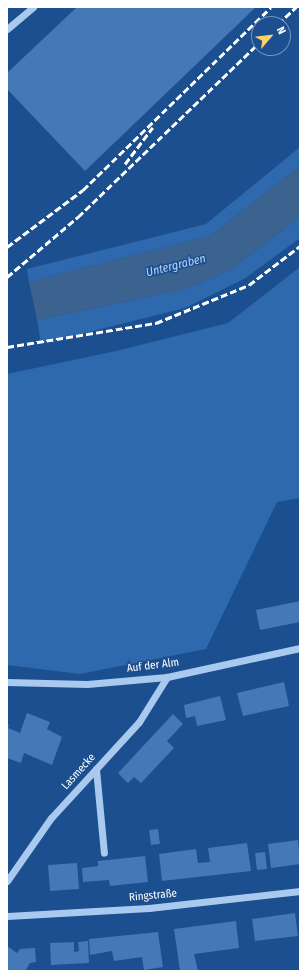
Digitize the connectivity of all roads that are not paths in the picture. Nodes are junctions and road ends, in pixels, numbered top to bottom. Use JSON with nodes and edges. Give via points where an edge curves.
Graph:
{"nodes":[{"id":1,"x":33,"y":7,"type":"edge"},
{"id":2,"x":7,"y":29,"type":"edge"},
{"id":3,"x":300,"y":648,"type":"edge"},
{"id":4,"x":168,"y":678,"type":"junction"},
{"id":5,"x":7,"y":682,"type":"edge"},
{"id":6,"x":96,"y":769,"type":"junction"},
{"id":7,"x":104,"y":853,"type":"dead end"},
{"id":8,"x":7,"y":881,"type":"edge"},
{"id":9,"x":300,"y":891,"type":"edge"},
{"id":10,"x":7,"y":916,"type":"edge"}],
"edges":[{"from":1,"to":2,"type":"street"},
{"from":3,"to":4,"type":"street","name":"Auf der Alm"},
{"from":4,"to":5,"type":"street","name":"Auf der Alm","via":[[87,684]]},
{"from":4,"to":6,"type":"street","name":"Lasmecke","via":[[138,722]]},
{"from":6,"to":7,"type":"street"},
{"from":6,"to":8,"type":"street","name":"Lasmecke","via":[[50,818]]},
{"from":9,"to":10,"type":"street","name":"Ringstraße","via":[[149,908]]}]}
